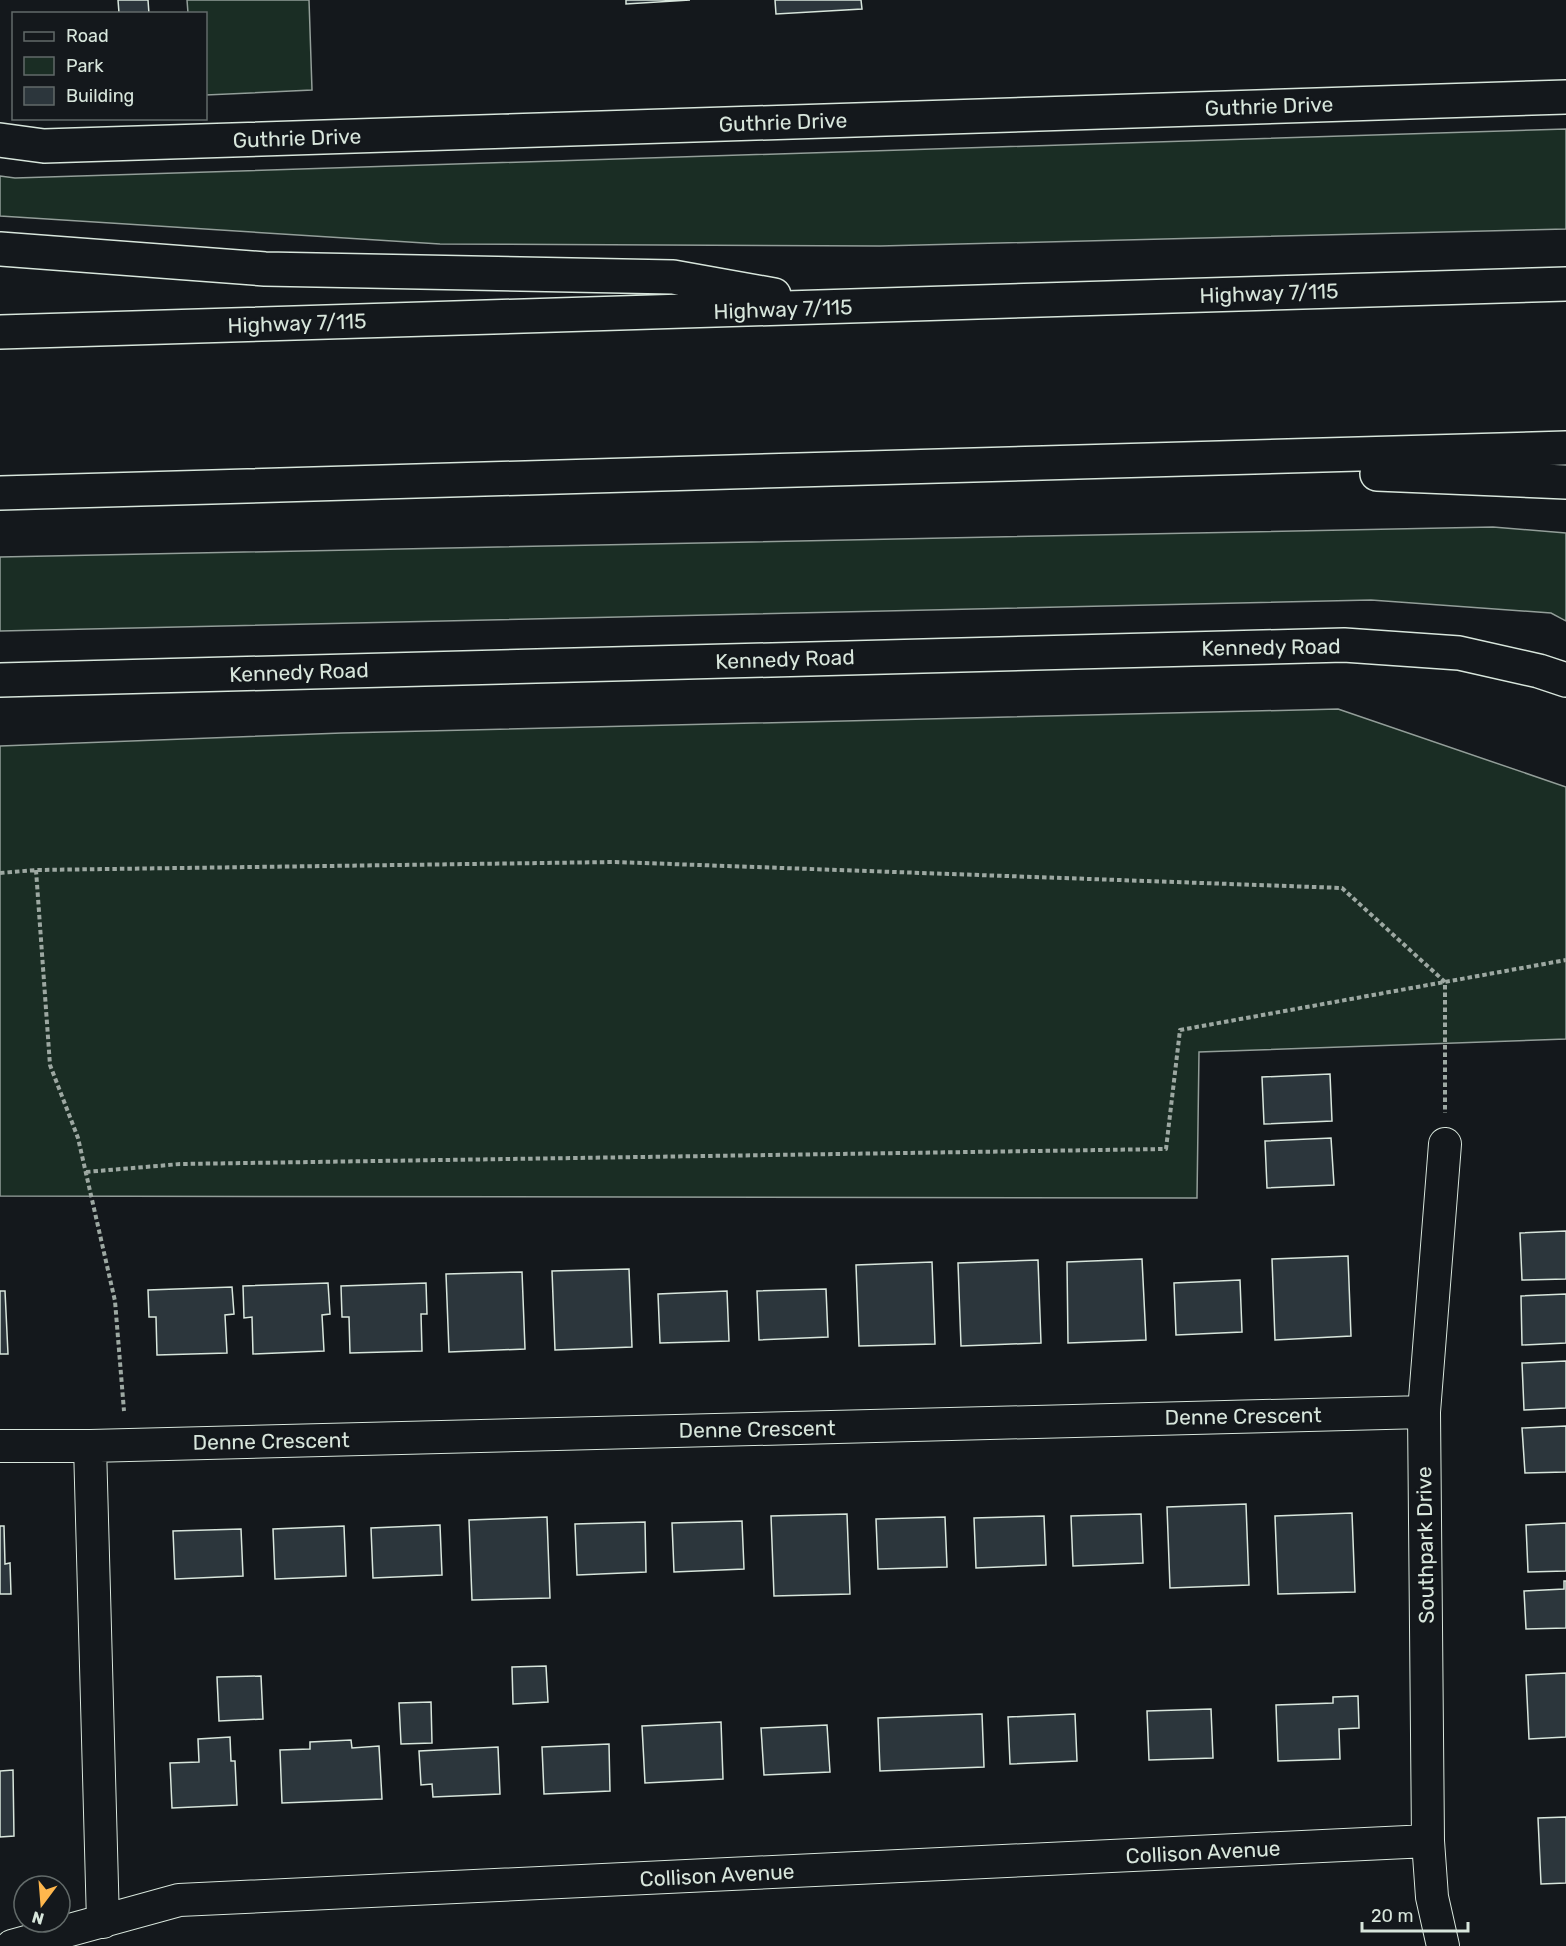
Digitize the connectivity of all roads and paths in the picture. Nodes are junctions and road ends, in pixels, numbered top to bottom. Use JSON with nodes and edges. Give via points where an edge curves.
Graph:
{"nodes":[{"id":1,"x":1566,"y":97,"type":"edge"},
{"id":2,"x":0,"y":140,"type":"edge"},
{"id":3,"x":0,"y":249,"type":"edge"},
{"id":4,"x":1566,"y":284,"type":"edge"},
{"id":5,"x":841,"y":307,"type":"junction"},
{"id":6,"x":0,"y":332,"type":"edge"},
{"id":7,"x":1566,"y":448,"type":"edge"},
{"id":8,"x":983,"y":466,"type":"junction"},
{"id":9,"x":1566,"y":482,"type":"edge"},
{"id":10,"x":0,"y":493,"type":"edge"},
{"id":11,"x":0,"y":680,"type":"edge"},
{"id":12,"x":1566,"y":680,"type":"edge"},
{"id":13,"x":36,"y":870,"type":"junction"},
{"id":14,"x":0,"y":873,"type":"edge"},
{"id":15,"x":1566,"y":960,"type":"edge"},
{"id":16,"x":1445,"y":982,"type":"junction"},
{"id":17,"x":1445,"y":1144,"type":"joint"},
{"id":18,"x":86,"y":1172,"type":"junction"},
{"id":19,"x":1424,"y":1412,"type":"junction"},
{"id":20,"x":127,"y":1445,"type":"junction"},
{"id":21,"x":0,"y":1446,"type":"edge"},
{"id":22,"x":90,"y":1446,"type":"junction"},
{"id":23,"x":1428,"y":1841,"type":"junction"},
{"id":24,"x":103,"y":1922,"type":"junction"},
{"id":25,"x":12,"y":1946,"type":"edge"},
{"id":26,"x":1443,"y":1946,"type":"edge"}],
"edges":[{"from":1,"to":2,"type":"main road","name":"Guthrie Drive","via":[[44,146]]},
{"from":3,"to":5,"type":"main road","via":[[265,269],[673,277]]},
{"from":4,"to":5,"type":"main road","name":"Highway 7/115"},
{"from":5,"to":6,"type":"main road","name":"Highway 7/115"},
{"from":7,"to":8,"type":"main road"},
{"from":8,"to":9,"type":"main road"},
{"from":8,"to":10,"type":"main road"},
{"from":11,"to":12,"type":"main road","name":"Kennedy Road","via":[[1344,645],[1459,653]]},
{"from":13,"to":14,"type":"path"},
{"from":13,"to":16,"type":"path","via":[[615,862],[1342,888]]},
{"from":13,"to":18,"type":"path","via":[[50,1065],[78,1138]]},
{"from":15,"to":16,"type":"path"},
{"from":16,"to":17,"type":"path"},
{"from":16,"to":18,"type":"path","via":[[1180,1030],[1166,1149],[180,1164]]},
{"from":17,"to":19,"type":"street","name":"Southpark Drive"},
{"from":18,"to":20,"type":"path","via":[[115,1301]]},
{"from":19,"to":20,"type":"street","name":"Denne Crescent"},
{"from":19,"to":23,"type":"street","name":"Southpark Drive"},
{"from":20,"to":22,"type":"street","name":"Denne Crescent"},
{"from":21,"to":22,"type":"street","name":"Denne Crescent"},
{"from":22,"to":24,"type":"street"},
{"from":23,"to":24,"type":"street","name":"Collison Avenue","via":[[179,1900]]},
{"from":23,"to":26,"type":"street","name":"Southpark Drive","via":[[1432,1897]]},
{"from":24,"to":25,"type":"street","name":"Collison Avenue"}]}
